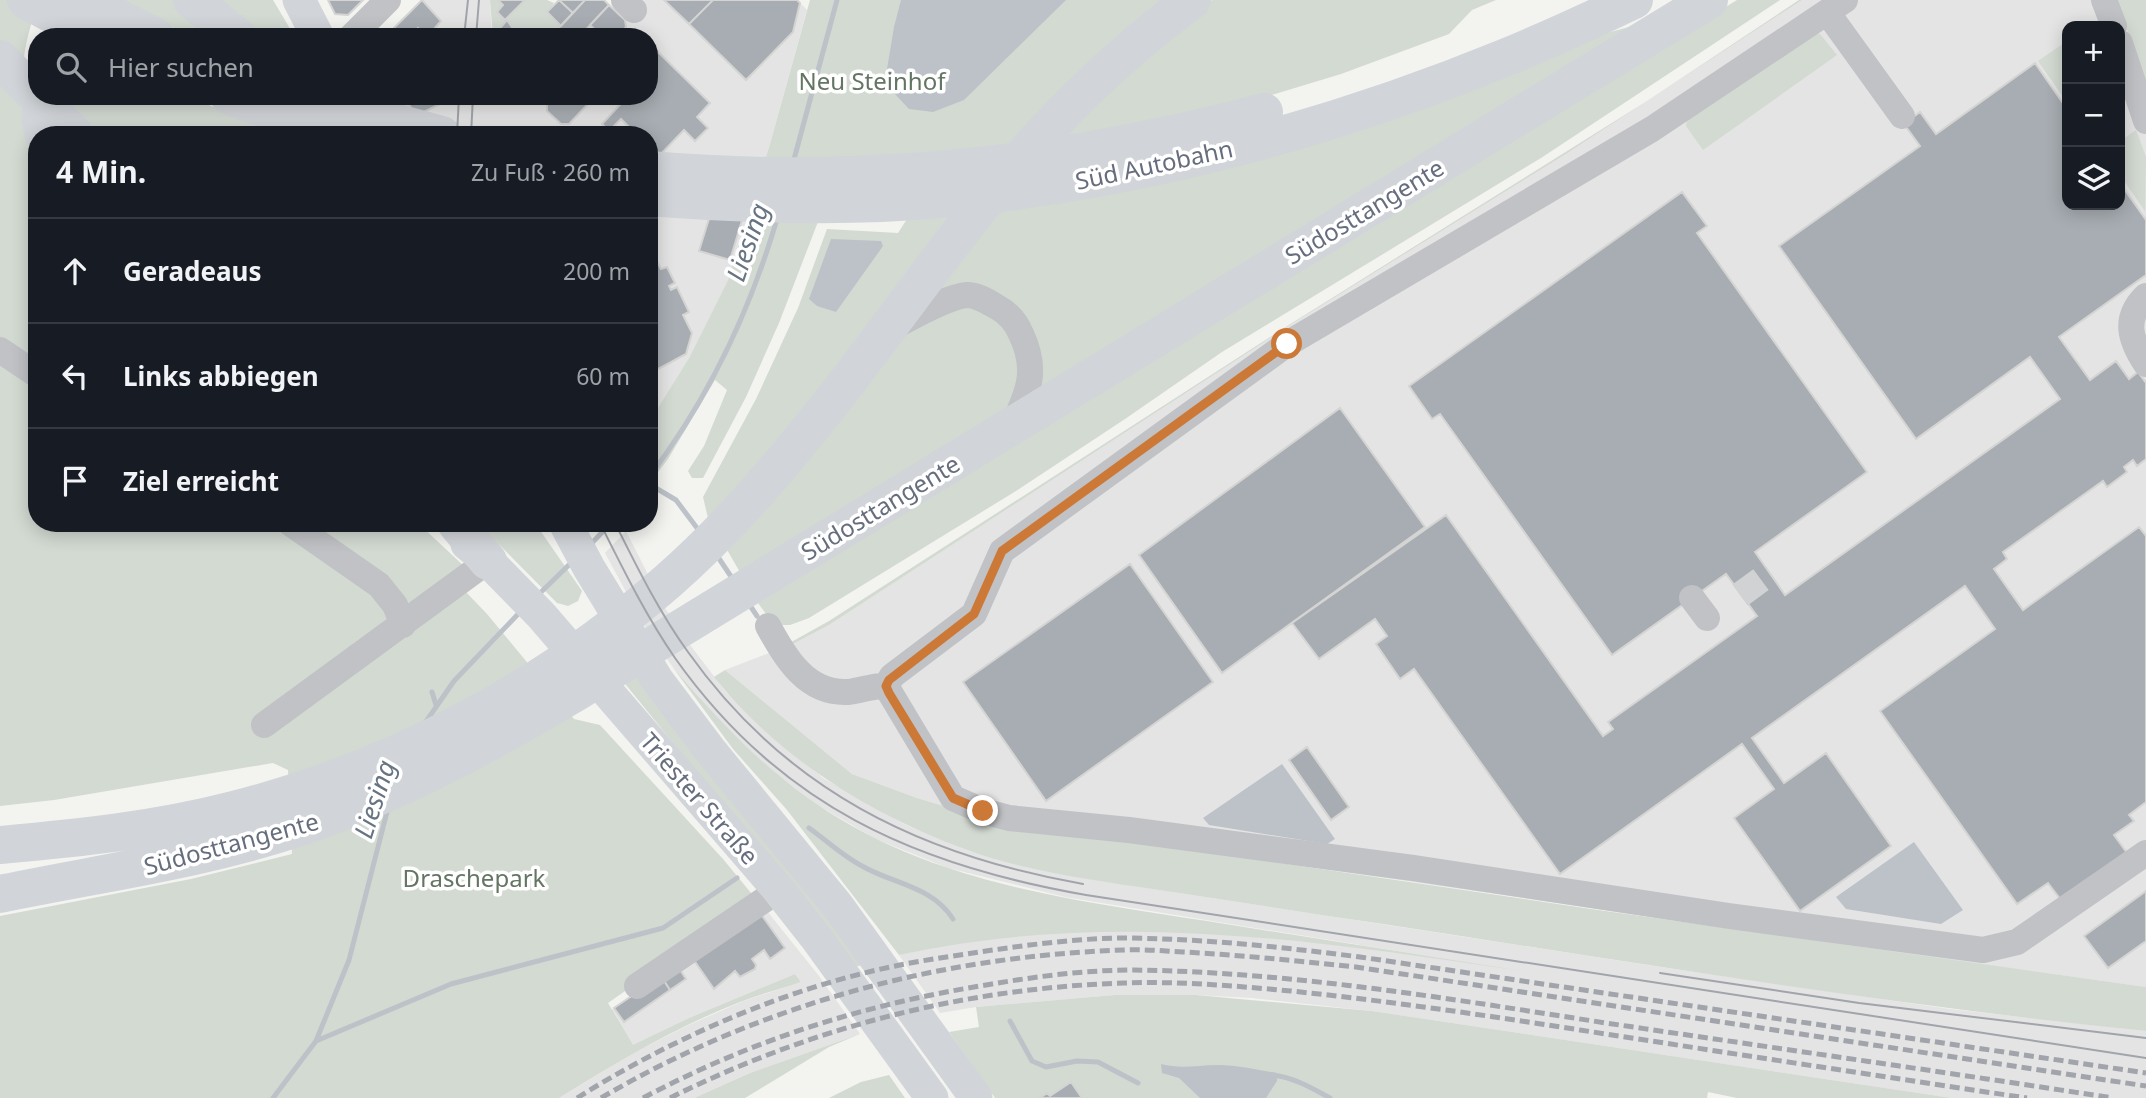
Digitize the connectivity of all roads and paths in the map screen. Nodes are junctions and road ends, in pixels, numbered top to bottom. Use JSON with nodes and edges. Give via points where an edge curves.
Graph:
{"nodes":[{"id":1,"x":26,"y":0,"type":"edge"},
{"id":2,"x":51,"y":0,"type":"edge"},
{"id":3,"x":82,"y":0,"type":"edge"},
{"id":4,"x":192,"y":0,"type":"edge"},
{"id":5,"x":299,"y":0,"type":"edge"},
{"id":6,"x":388,"y":0,"type":"edge"},
{"id":7,"x":1192,"y":0,"type":"edge"},
{"id":8,"x":1573,"y":0,"type":"edge"},
{"id":9,"x":1634,"y":0,"type":"edge"},
{"id":10,"x":1709,"y":0,"type":"edge"},
{"id":11,"x":2104,"y":0,"type":"edge"},
{"id":12,"x":1836,"y":6,"type":"edge"},
{"id":13,"x":2112,"y":21,"type":"edge"},
{"id":14,"x":45,"y":28,"type":"edge"},
{"id":15,"x":78,"y":28,"type":"edge"},
{"id":16,"x":138,"y":28,"type":"edge"},
{"id":17,"x":227,"y":28,"type":"edge"},
{"id":18,"x":313,"y":28,"type":"edge"},
{"id":19,"x":360,"y":28,"type":"edge"},
{"id":20,"x":0,"y":59,"type":"edge"},
{"id":21,"x":2125,"y":59,"type":"edge"},
{"id":22,"x":28,"y":87,"type":"edge"},
{"id":23,"x":39,"y":105,"type":"edge"},
{"id":24,"x":45,"y":105,"type":"edge"},
{"id":25,"x":254,"y":105,"type":"edge"},
{"id":26,"x":303,"y":105,"type":"edge"},
{"id":27,"x":335,"y":105,"type":"edge"},
{"id":28,"x":356,"y":105,"type":"edge"},
{"id":29,"x":1902,"y":116,"type":"dead end"},
{"id":30,"x":2146,"y":121,"type":"edge"},
{"id":31,"x":40,"y":126,"type":"edge"},
{"id":32,"x":66,"y":126,"type":"edge"},
{"id":33,"x":312,"y":126,"type":"edge"},
{"id":34,"x":320,"y":126,"type":"edge"},
{"id":35,"x":367,"y":126,"type":"edge"},
{"id":36,"x":409,"y":126,"type":"edge"},
{"id":37,"x":1124,"y":159,"type":"junction"},
{"id":38,"x":658,"y":171,"type":"edge"},
{"id":39,"x":658,"y":197,"type":"edge"},
{"id":40,"x":2146,"y":296,"type":"edge"},
{"id":41,"x":885,"y":331,"type":"junction"},
{"id":42,"x":0,"y":350,"type":"edge"},
{"id":43,"x":2146,"y":364,"type":"edge"},
{"id":44,"x":28,"y":369,"type":"edge"},
{"id":45,"x":1013,"y":425,"type":"junction"},
{"id":46,"x":303,"y":532,"type":"edge"},
{"id":47,"x":452,"y":532,"type":"edge"},
{"id":48,"x":464,"y":532,"type":"edge"},
{"id":49,"x":576,"y":545,"type":"edge"},
{"id":50,"x":488,"y":561,"type":"junction"},
{"id":51,"x":403,"y":625,"type":"junction"},
{"id":52,"x":768,"y":626,"type":"dead end"},
{"id":53,"x":886,"y":686,"type":"junction"},
{"id":54,"x":264,"y":725,"type":"dead end"},
{"id":55,"x":12,"y":841,"type":"edge"},
{"id":56,"x":2146,"y":853,"type":"edge"},
{"id":57,"x":777,"y":888,"type":"junction"},
{"id":58,"x":0,"y":894,"type":"edge"},
{"id":59,"x":637,"y":986,"type":"dead end"},
{"id":60,"x":932,"y":1098,"type":"edge"},
{"id":61,"x":976,"y":1098,"type":"edge"}],
"edges":[{"from":1,"to":15,"type":"highway"},
{"from":2,"to":14,"type":"main road"},
{"from":3,"to":16,"type":"highway"},
{"from":4,"to":17,"type":"highway"},
{"from":5,"to":18,"type":"main road"},
{"from":6,"to":19,"type":"street"},
{"from":7,"to":41,"type":"highway","name":"Südosttangente","via":[[1099,77],[1029,149]]},
{"from":8,"to":37,"type":"highway","name":"Süd Autobahn","via":[[1401,69],[1207,127]]},
{"from":9,"to":37,"type":"highway","name":"Süd Autobahn","via":[[1509,56],[1411,92],[1216,153]]},
{"from":10,"to":45,"type":"highway","name":"Südosttangente"},
{"from":11,"to":13,"type":"street"},
{"from":12,"to":29,"type":"street"},
{"from":12,"to":53,"type":"street","via":[[1672,117],[1287,344],[1002,551],[974,614],[892,676]]},
{"from":20,"to":22,"type":"highway"},
{"from":21,"to":30,"type":"street"},
{"from":23,"to":31,"type":"main road"},
{"from":24,"to":32,"type":"highway"},
{"from":25,"to":33,"type":"highway"},
{"from":26,"to":34,"type":"highway"},
{"from":27,"to":36,"type":"highway"},
{"from":28,"to":35,"type":"main road"},
{"from":37,"to":38,"type":"highway","name":"Süd Autobahn","via":[[883,176],[729,176]]},
{"from":37,"to":39,"type":"highway","name":"Süd Autobahn","via":[[1003,191],[884,202],[803,205]]},
{"from":40,"to":43,"type":"street","via":[[2130,319]]},
{"from":41,"to":45,"type":"street","via":[[967,295],[1005,311],[1030,351],[1027,395]]},
{"from":41,"to":55,"type":"highway","name":"Südosttangente","via":[[805,436],[737,514],[635,609],[521,690],[398,754],[272,800],[145,828]]},
{"from":42,"to":44,"type":"street"},
{"from":45,"to":58,"type":"highway","name":"Südosttangente","via":[[575,693],[426,776],[356,807],[257,840],[171,862]]},
{"from":46,"to":51,"type":"street","via":[[379,585]]},
{"from":47,"to":50,"type":"main road","name":"Triester Straße"},
{"from":48,"to":50,"type":"highway"},
{"from":49,"to":61,"type":"main road","name":"Triester Straße","via":[[658,681],[837,905]]},
{"from":50,"to":51,"type":"street"},
{"from":50,"to":57,"type":"main road","name":"Triester Straße"},
{"from":51,"to":54,"type":"street"},
{"from":52,"to":53,"type":"street","via":[[789,661],[814,685],[848,692]]},
{"from":53,"to":56,"type":"street","via":[[953,798],[1009,818],[1129,830],[1983,950],[2017,942]]},
{"from":57,"to":59,"type":"street"},
{"from":57,"to":60,"type":"main road","name":"Triester Straße"}]}
